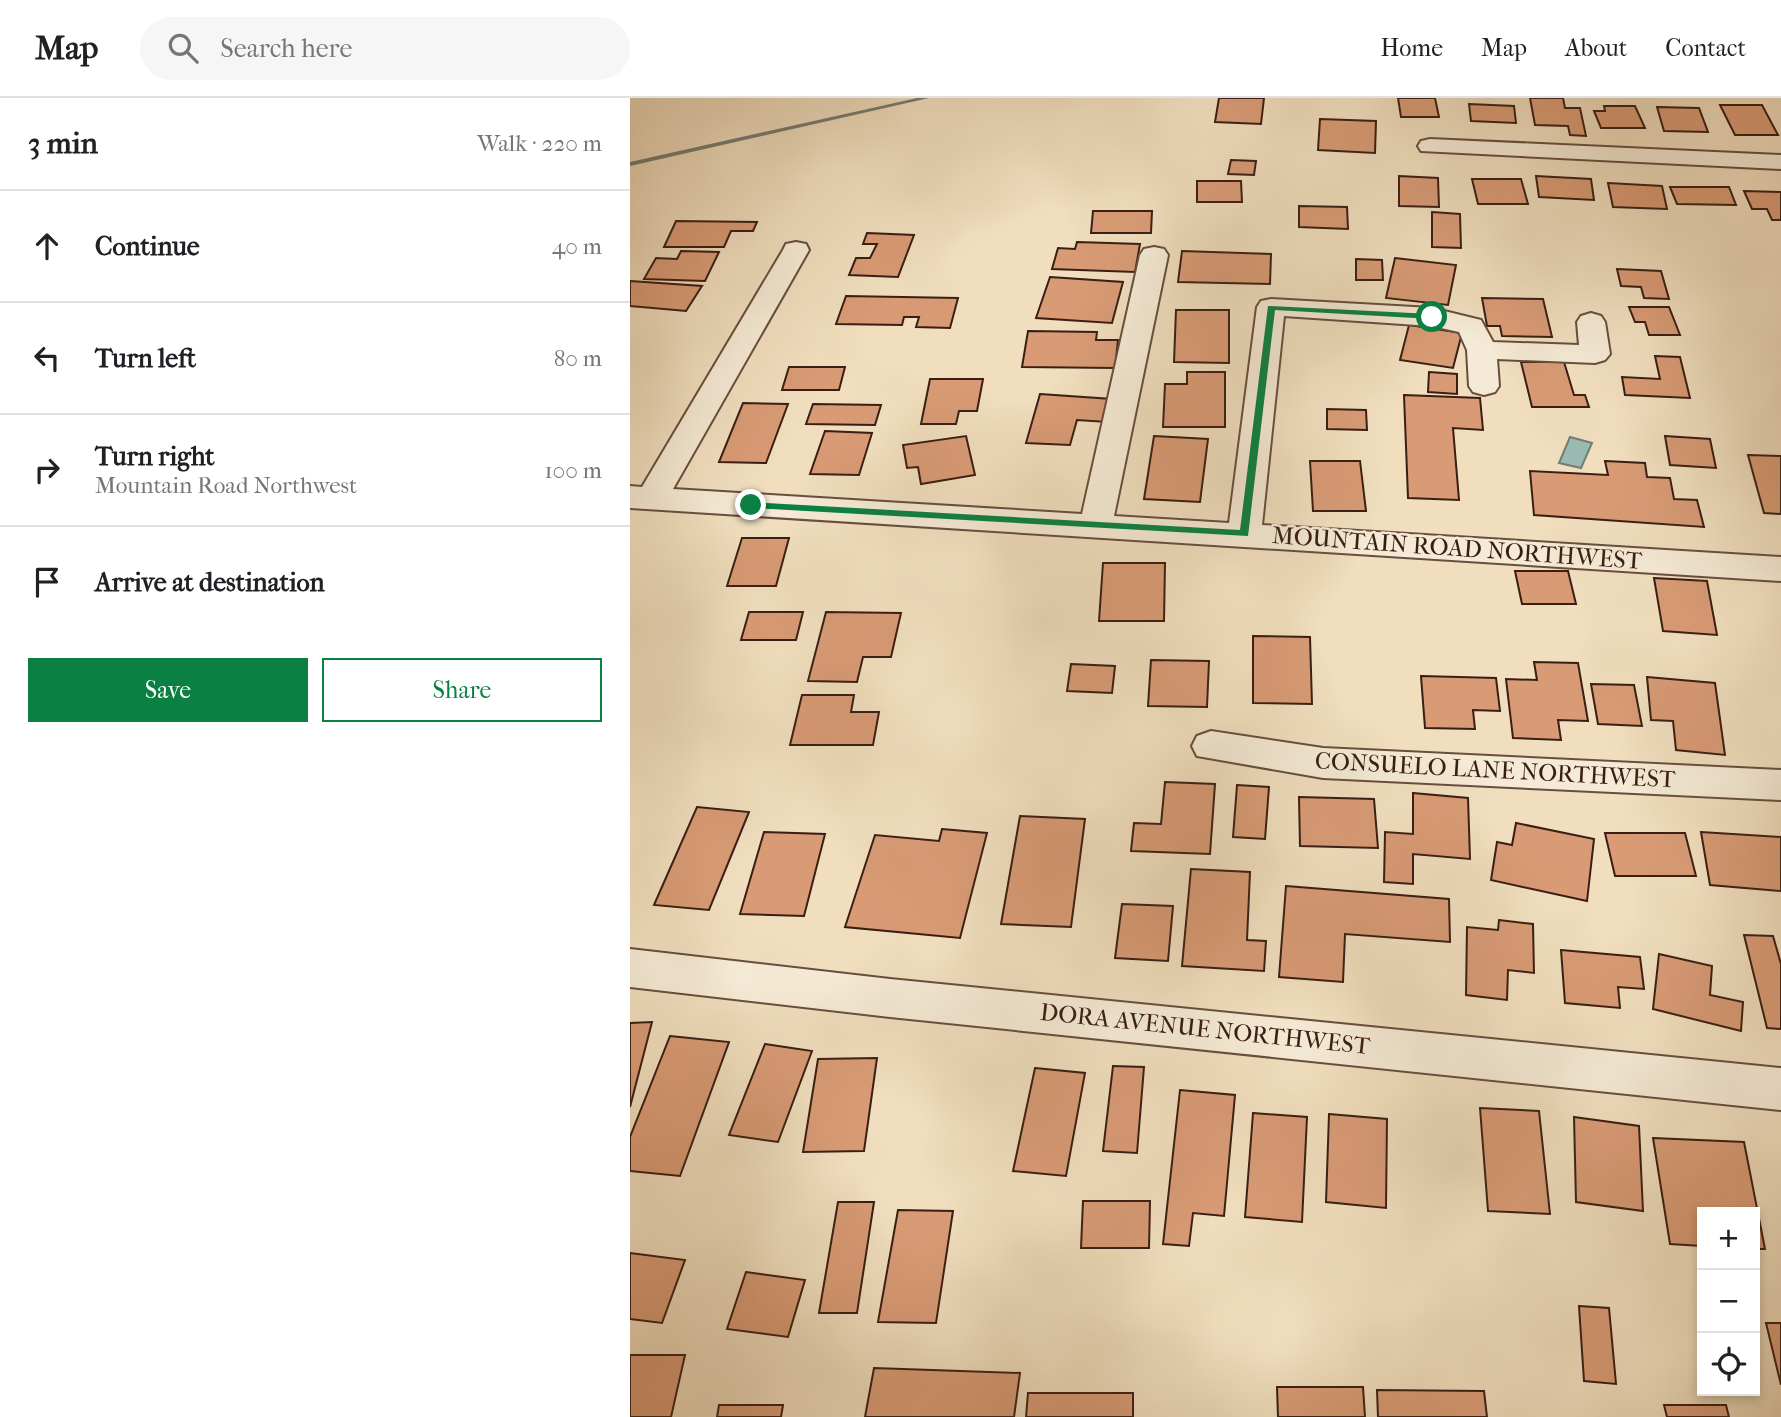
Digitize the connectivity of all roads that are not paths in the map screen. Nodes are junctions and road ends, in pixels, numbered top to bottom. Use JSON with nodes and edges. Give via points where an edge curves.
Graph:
{"nodes":[{"id":1,"x":1430,"y":146,"type":"dead end"},
{"id":2,"x":1781,"y":162,"type":"edge"},
{"id":3,"x":796,"y":250,"type":"dead end"},
{"id":4,"x":1154,"y":256,"type":"dead end"},
{"id":5,"x":1591,"y":322,"type":"dead end"},
{"id":6,"x":1482,"y":350,"type":"junction"},
{"id":7,"x":1484,"y":386,"type":"dead end"},
{"id":8,"x":641,"y":497,"type":"edge"},
{"id":9,"x":1096,"y":525,"type":"junction"},
{"id":10,"x":1244,"y":534,"type":"junction"},
{"id":11,"x":1781,"y":569,"type":"edge"},
{"id":12,"x":1211,"y":746,"type":"dead end"},
{"id":13,"x":1781,"y":785,"type":"edge"},
{"id":14,"x":630,"y":968,"type":"edge"},
{"id":15,"x":1781,"y":1089,"type":"edge"}],
"edges":[{"from":1,"to":2,"type":"street"},
{"from":3,"to":8,"type":"street"},
{"from":4,"to":9,"type":"street"},
{"from":5,"to":6,"type":"street","via":[[1595,354]]},
{"from":6,"to":7,"type":"street"},
{"from":6,"to":10,"type":"street","via":[[1471,326],[1432,317],[1271,307]]},
{"from":8,"to":9,"type":"street","name":"MOUNTAIN ROAD NORTHWEST"},
{"from":9,"to":10,"type":"street","name":"MOUNTAIN ROAD NORTHWEST"},
{"from":10,"to":11,"type":"street","name":"MOUNTAIN ROAD NORTHWEST"},
{"from":12,"to":13,"type":"street","name":"CONSUELO LANE NORTHWEST","via":[[1323,763]]},
{"from":14,"to":15,"type":"street","name":"DORA AVENUE NORTHWEST"}]}
